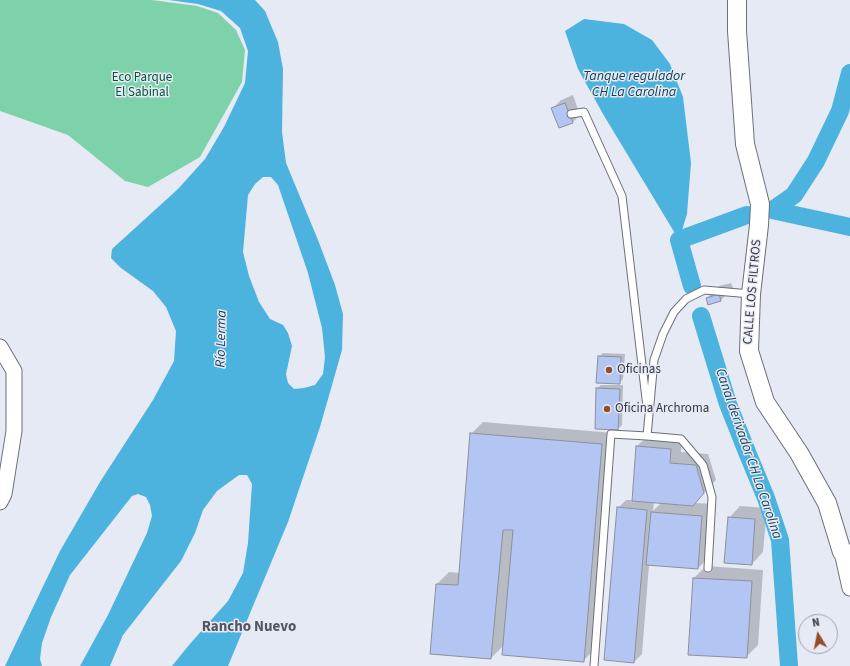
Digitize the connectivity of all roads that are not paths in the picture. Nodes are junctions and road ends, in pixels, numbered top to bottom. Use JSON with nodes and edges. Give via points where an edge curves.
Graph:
{"nodes":[{"id":1,"x":737,"y":0,"type":"edge"},
{"id":2,"x":571,"y":114,"type":"dead end"},
{"id":3,"x":751,"y":294,"type":"junction"},
{"id":4,"x":0,"y":347,"type":"edge"},
{"id":5,"x":648,"y":421,"type":"junction"},
{"id":6,"x":647,"y":436,"type":"junction"},
{"id":7,"x":0,"y":502,"type":"edge"},
{"id":8,"x":846,"y":552,"type":"edge"},
{"id":9,"x":708,"y":568,"type":"dead end"},
{"id":10,"x":850,"y":588,"type":"edge"},
{"id":11,"x":594,"y":666,"type":"edge"}],
"edges":[{"from":1,"to":3,"type":"street","name":"CALLE LOS FILTROS","via":[[745,144],[760,204]]},
{"from":2,"to":5,"type":"lane","via":[[584,112],[622,196]]},
{"from":3,"to":5,"type":"lane","via":[[704,290],[686,299],[674,312],[654,360]]},
{"from":3,"to":8,"type":"street","name":"CALLE LOS FILTROS","via":[[748,351],[765,402],[799,453],[827,504]]},
{"from":4,"to":7,"type":"street","via":[[14,371],[14,431],[4,494]]},
{"from":5,"to":6,"type":"lane"},
{"from":6,"to":9,"type":"lane","via":[[681,439],[703,465],[712,497]]},
{"from":6,"to":11,"type":"lane","via":[[612,434]]},
{"from":8,"to":10,"type":"street","name":"CALLE LOS FILTROS"}]}
